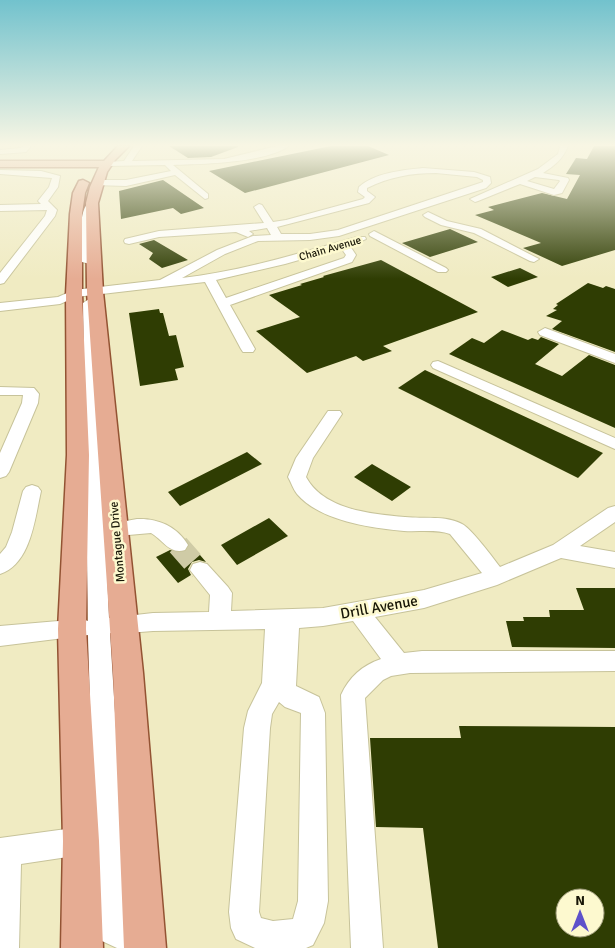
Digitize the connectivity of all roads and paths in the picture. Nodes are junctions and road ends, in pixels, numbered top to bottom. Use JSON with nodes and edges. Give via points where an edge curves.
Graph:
{"nodes":[{"id":1,"x":51,"y":190,"type":"edge"},
{"id":2,"x":80,"y":190,"type":"edge"},
{"id":3,"x":95,"y":190,"type":"edge"},
{"id":4,"x":198,"y":190,"type":"edge"},
{"id":5,"x":361,"y":190,"type":"edge"},
{"id":6,"x":469,"y":190,"type":"edge"},
{"id":7,"x":498,"y":190,"type":"edge"},
{"id":8,"x":205,"y":196,"type":"dead end"},
{"id":9,"x":49,"y":207,"type":"junction"},
{"id":10,"x":259,"y":207,"type":"dead end"},
{"id":11,"x":0,"y":208,"type":"edge"},
{"id":12,"x":428,"y":215,"type":"junction"},
{"id":13,"x":410,"y":221,"type":"dead end"},
{"id":14,"x":270,"y":226,"type":"junction"},
{"id":15,"x":392,"y":228,"type":"dead end"},
{"id":16,"x":238,"y":230,"type":"junction"},
{"id":17,"x":374,"y":234,"type":"junction"},
{"id":18,"x":278,"y":237,"type":"junction"},
{"id":19,"x":257,"y":238,"type":"junction"},
{"id":20,"x":129,"y":241,"type":"dead end"},
{"id":21,"x":343,"y":244,"type":"junction"},
{"id":22,"x":534,"y":259,"type":"dead end"},
{"id":23,"x":281,"y":262,"type":"junction"},
{"id":24,"x":5,"y":267,"type":"edge"},
{"id":25,"x":442,"y":270,"type":"dead end"},
{"id":26,"x":301,"y":276,"type":"junction"},
{"id":27,"x":215,"y":280,"type":"junction"},
{"id":28,"x":0,"y":281,"type":"edge"},
{"id":29,"x":162,"y":284,"type":"junction"},
{"id":30,"x":95,"y":292,"type":"junction"},
{"id":31,"x":74,"y":294,"type":"junction"},
{"id":32,"x":135,"y":298,"type":"dead end"},
{"id":33,"x":0,"y":299,"type":"edge"},
{"id":34,"x":223,"y":303,"type":"junction"},
{"id":35,"x":0,"y":307,"type":"edge"},
{"id":36,"x":545,"y":332,"type":"dead end"},
{"id":37,"x":248,"y":349,"type":"dead end"},
{"id":38,"x":615,"y":359,"type":"edge"},
{"id":39,"x":438,"y":365,"type":"dead end"},
{"id":40,"x":0,"y":390,"type":"edge"},
{"id":41,"x":334,"y":414,"type":"dead end"},
{"id":42,"x":615,"y":444,"type":"edge"},
{"id":43,"x":0,"y":472,"type":"edge"},
{"id":44,"x":32,"y":491,"type":"dead end"},
{"id":45,"x":614,"y":514,"type":"edge"},
{"id":46,"x":117,"y":529,"type":"junction"},
{"id":47,"x":178,"y":546,"type":"tunnel mouth"},
{"id":48,"x":560,"y":550,"type":"junction"},
{"id":49,"x":615,"y":560,"type":"edge"},
{"id":50,"x":0,"y":566,"type":"edge"},
{"id":51,"x":200,"y":570,"type":"tunnel mouth"},
{"id":52,"x":497,"y":577,"type":"junction"},
{"id":53,"x":359,"y":612,"type":"junction"},
{"id":54,"x":282,"y":620,"type":"junction"},
{"id":55,"x":220,"y":621,"type":"junction"},
{"id":56,"x":98,"y":627,"type":"junction"},
{"id":57,"x":0,"y":636,"type":"edge"},
{"id":58,"x":615,"y":661,"type":"edge"},
{"id":59,"x":398,"y":663,"type":"junction"},
{"id":60,"x":81,"y":841,"type":"junction"},
{"id":61,"x":3,"y":853,"type":"edge"},
{"id":62,"x":144,"y":946,"type":"edge"},
{"id":63,"x":4,"y":948,"type":"edge"},
{"id":64,"x":82,"y":948,"type":"edge"},
{"id":65,"x":367,"y":948,"type":"edge"}],
"edges":[{"from":1,"to":9,"type":"street","via":[[43,201]]},
{"from":2,"to":31,"type":"main road","name":"Montague Drive","via":[[76,214]]},
{"from":3,"to":30,"type":"main road","name":"Montague Drive","via":[[92,203]]},
{"from":4,"to":8,"type":"street"},
{"from":5,"to":14,"type":"street","via":[[371,198]]},
{"from":6,"to":18,"type":"street","via":[[356,228],[322,236]]},
{"from":7,"to":12,"type":"street"},
{"from":9,"to":11,"type":"street"},
{"from":9,"to":24,"type":"street","via":[[52,210],[50,216]]},
{"from":10,"to":14,"type":"street"},
{"from":12,"to":13,"type":"street"},
{"from":12,"to":22,"type":"street","via":[[477,231]]},
{"from":14,"to":16,"type":"street"},
{"from":14,"to":18,"type":"street"},
{"from":15,"to":17,"type":"street","name":"Chain Avenue"},
{"from":16,"to":19,"type":"street"},
{"from":16,"to":20,"type":"street","via":[[159,234]]},
{"from":17,"to":21,"type":"street","name":"Chain Avenue"},
{"from":17,"to":25,"type":"street"},
{"from":18,"to":19,"type":"street"},
{"from":18,"to":27,"type":"street","via":[[232,253]]},
{"from":19,"to":29,"type":"street","via":[[221,252]]},
{"from":21,"to":23,"type":"street","name":"Chain Avenue"},
{"from":21,"to":26,"type":"street","via":[[351,258]]},
{"from":23,"to":26,"type":"street"},
{"from":23,"to":27,"type":"street","name":"Chain Avenue"},
{"from":24,"to":28,"type":"street"},
{"from":26,"to":34,"type":"street"},
{"from":27,"to":29,"type":"street","name":"Chain Avenue"},
{"from":27,"to":32,"type":"street"},
{"from":27,"to":34,"type":"street"},
{"from":29,"to":30,"type":"street","name":"Chain Avenue"},
{"from":30,"to":31,"type":"street","name":"Chain Avenue"},
{"from":30,"to":46,"type":"main road","name":"Montague Drive"},
{"from":30,"to":56,"type":"street","via":[[89,304]]},
{"from":31,"to":33,"type":"street","via":[[60,291]]},
{"from":31,"to":35,"type":"street","via":[[60,300]]},
{"from":31,"to":56,"type":"main road","name":"Montague Drive","via":[[78,455]]},
{"from":34,"to":37,"type":"street"},
{"from":36,"to":38,"type":"street"},
{"from":39,"to":42,"type":"street"},
{"from":40,"to":43,"type":"street","via":[[24,389],[31,394]]},
{"from":41,"to":52,"type":"street","via":[[300,466],[297,477],[304,490],[324,506],[356,517],[457,529]]},
{"from":44,"to":50,"type":"street","via":[[13,553]]},
{"from":45,"to":48,"type":"street","name":"Drill Avenue"},
{"from":46,"to":47,"type":"street","via":[[149,525],[166,532]]},
{"from":46,"to":56,"type":"main road","name":"Montague Drive"},
{"from":48,"to":49,"type":"street"},
{"from":48,"to":52,"type":"street","name":"Drill Avenue"},
{"from":51,"to":55,"type":"street","via":[[221,593]]},
{"from":52,"to":53,"type":"street","name":"Drill Avenue","via":[[424,599]]},
{"from":53,"to":54,"type":"street","name":"Drill Avenue"},
{"from":53,"to":59,"type":"street"},
{"from":54,"to":54,"type":"street","via":[[285,692],[310,705],[314,713],[313,901],[302,934],[279,937],[259,936],[247,928],[244,912],[257,728],[260,711],[274,683]]},
{"from":54,"to":55,"type":"street","name":"Drill Avenue"},
{"from":55,"to":56,"type":"street","name":"Drill Avenue"},
{"from":56,"to":57,"type":"street","name":"Drill Avenue"},
{"from":56,"to":60,"type":"main road","name":"Montague Drive"},
{"from":56,"to":62,"type":"main road","name":"Montague Drive"},
{"from":58,"to":59,"type":"street"},
{"from":59,"to":65,"type":"street","via":[[368,676],[353,695]]},
{"from":60,"to":61,"type":"street"},
{"from":60,"to":64,"type":"main road","name":"Montague Drive"},
{"from":61,"to":63,"type":"street"}]}
